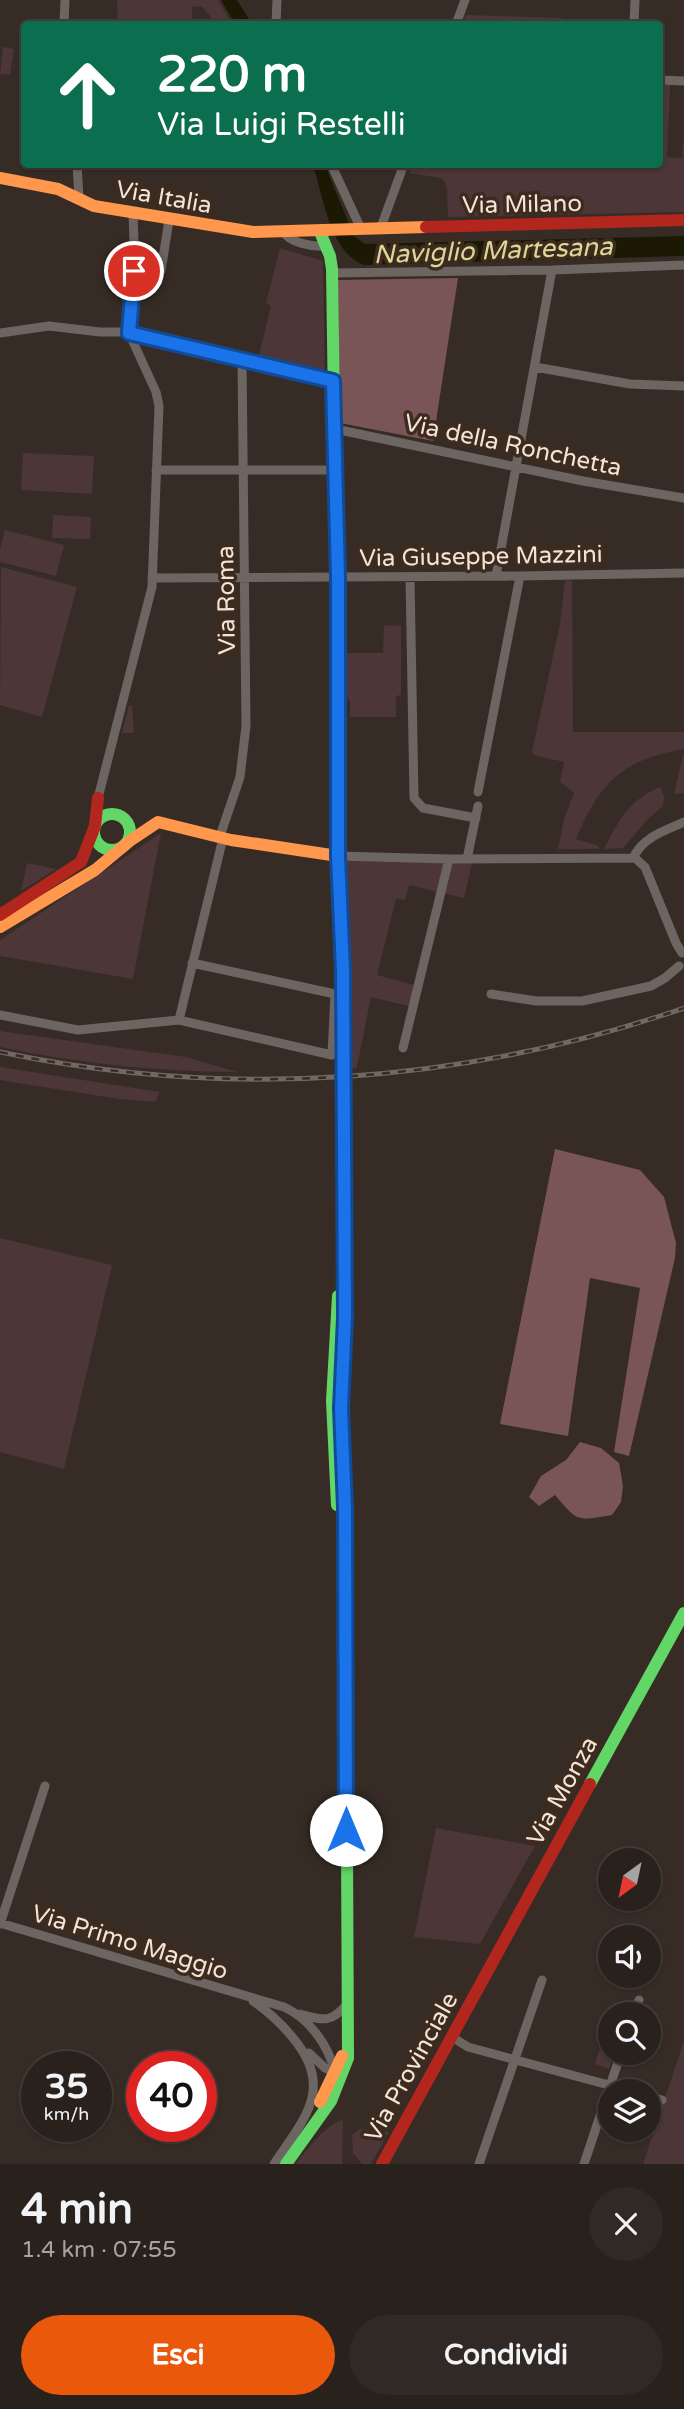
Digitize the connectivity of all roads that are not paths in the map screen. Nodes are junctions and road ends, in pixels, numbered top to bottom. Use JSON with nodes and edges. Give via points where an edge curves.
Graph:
{"nodes":[{"id":1,"x":65,"y":0,"type":"edge"},
{"id":2,"x":277,"y":0,"type":"edge"},
{"id":3,"x":465,"y":0,"type":"edge"},
{"id":4,"x":635,"y":0,"type":"edge"},
{"id":5,"x":64,"y":21,"type":"edge"},
{"id":6,"x":276,"y":21,"type":"edge"},
{"id":7,"x":457,"y":21,"type":"edge"},
{"id":8,"x":634,"y":21,"type":"edge"},
{"id":9,"x":663,"y":80,"type":"edge"},
{"id":10,"x":684,"y":81,"type":"edge"},
{"id":11,"x":77,"y":168,"type":"edge"},
{"id":12,"x":333,"y":168,"type":"edge"},
{"id":13,"x":403,"y":168,"type":"edge"},
{"id":14,"x":0,"y":178,"type":"edge"},
{"id":15,"x":79,"y":198,"type":"junction"},
{"id":16,"x":133,"y":214,"type":"junction"},
{"id":17,"x":169,"y":220,"type":"junction"},
{"id":18,"x":684,"y":220,"type":"edge"},
{"id":19,"x":381,"y":227,"type":"junction"},
{"id":20,"x":356,"y":229,"type":"junction"},
{"id":21,"x":283,"y":231,"type":"junction"},
{"id":22,"x":325,"y":231,"type":"junction"},
{"id":23,"x":326,"y":246,"type":"junction"},
{"id":24,"x":684,"y":265,"type":"edge"},
{"id":25,"x":552,"y":270,"type":"junction"},
{"id":26,"x":161,"y":271,"type":"dead end"},
{"id":27,"x":332,"y":273,"type":"junction"},
{"id":28,"x":0,"y":333,"type":"edge"},
{"id":29,"x":129,"y":333,"type":"junction"},
{"id":30,"x":242,"y":359,"type":"junction"},
{"id":31,"x":536,"y":367,"type":"junction"},
{"id":32,"x":333,"y":381,"type":"junction"},
{"id":33,"x":684,"y":386,"type":"edge"},
{"id":34,"x":335,"y":429,"type":"junction"},
{"id":35,"x":516,"y":467,"type":"junction"},
{"id":36,"x":244,"y":469,"type":"junction"},
{"id":37,"x":156,"y":470,"type":"junction"},
{"id":38,"x":335,"y":470,"type":"junction"},
{"id":39,"x":684,"y":498,"type":"edge"},
{"id":40,"x":684,"y":573,"type":"edge"},
{"id":41,"x":496,"y":576,"type":"junction"},
{"id":42,"x":520,"y":576,"type":"junction"},
{"id":43,"x":245,"y":577,"type":"junction"},
{"id":44,"x":338,"y":577,"type":"junction"},
{"id":45,"x":410,"y":577,"type":"junction"},
{"id":46,"x":152,"y":578,"type":"junction"},
{"id":47,"x":478,"y":792,"type":"dead end"},
{"id":48,"x":98,"y":798,"type":"joint"},
{"id":49,"x":478,"y":806,"type":"dead end"},
{"id":50,"x":475,"y":818,"type":"junction"},
{"id":51,"x":684,"y":822,"type":"edge"},
{"id":52,"x":95,"y":826,"type":"junction"},
{"id":53,"x":222,"y":837,"type":"junction"},
{"id":54,"x":125,"y":845,"type":"junction"},
{"id":55,"x":338,"y":856,"type":"junction"},
{"id":56,"x":633,"y":858,"type":"junction"},
{"id":57,"x":449,"y":859,"type":"junction"},
{"id":58,"x":467,"y":859,"type":"junction"},
{"id":59,"x":0,"y":915,"type":"edge"},
{"id":60,"x":0,"y":927,"type":"edge"},
{"id":61,"x":683,"y":953,"type":"edge"},
{"id":62,"x":192,"y":964,"type":"junction"},
{"id":63,"x":681,"y":968,"type":"edge"},
{"id":64,"x":491,"y":994,"type":"dead end"},
{"id":65,"x":0,"y":1015,"type":"edge"},
{"id":66,"x":179,"y":1020,"type":"junction"},
{"id":67,"x":403,"y":1048,"type":"dead end"},
{"id":68,"x":684,"y":1613,"type":"edge"},
{"id":69,"x":46,"y":1786,"type":"dead end"},
{"id":70,"x":0,"y":1923,"type":"edge"},
{"id":71,"x":542,"y":1980,"type":"dead end"},
{"id":72,"x":478,"y":1990,"type":"joint"},
{"id":73,"x":249,"y":1998,"type":"junction"},
{"id":74,"x":347,"y":2004,"type":"junction"},
{"id":75,"x":296,"y":2013,"type":"junction"},
{"id":76,"x":452,"y":2036,"type":"junction"},
{"id":77,"x":303,"y":2049,"type":"junction"},
{"id":78,"x":515,"y":2060,"type":"junction"},
{"id":79,"x":340,"y":2069,"type":"junction"},
{"id":80,"x":598,"y":2082,"type":"edge"},
{"id":81,"x":598,"y":2121,"type":"edge"},
{"id":82,"x":276,"y":2164,"type":"edge"},
{"id":83,"x":286,"y":2164,"type":"edge"},
{"id":84,"x":382,"y":2164,"type":"edge"},
{"id":85,"x":480,"y":2164,"type":"edge"},
{"id":86,"x":584,"y":2164,"type":"edge"}],
"edges":[{"from":1,"to":5,"type":"street"},
{"from":2,"to":6,"type":"street"},
{"from":3,"to":7,"type":"street"},
{"from":4,"to":8,"type":"street"},
{"from":9,"to":10,"type":"street"},
{"from":11,"to":15,"type":"street"},
{"from":12,"to":20,"type":"street"},
{"from":13,"to":19,"type":"street"},
{"from":14,"to":15,"type":"street","name":"Via Italia","via":[[54,188]]},
{"from":15,"to":16,"type":"street","name":"Via Italia"},
{"from":16,"to":17,"type":"street","name":"Via Italia"},
{"from":16,"to":29,"type":"street","via":[[135,269]]},
{"from":17,"to":21,"type":"street","name":"Via Italia","via":[[244,232]]},
{"from":17,"to":26,"type":"street"},
{"from":18,"to":19,"type":"street","name":"Via Milano"},
{"from":19,"to":20,"type":"street","name":"Via Milano"},
{"from":20,"to":22,"type":"street","name":"Via Italia"},
{"from":21,"to":22,"type":"street","name":"Via Italia"},
{"from":21,"to":23,"type":"street","name":"Via Italia","via":[[292,239]]},
{"from":22,"to":23,"type":"street"},
{"from":23,"to":27,"type":"street"},
{"from":24,"to":25,"type":"street"},
{"from":25,"to":27,"type":"street"},
{"from":25,"to":31,"type":"street"},
{"from":27,"to":32,"type":"street"},
{"from":28,"to":29,"type":"street","via":[[49,326]]},
{"from":29,"to":30,"type":"street"},
{"from":29,"to":37,"type":"street","via":[[158,398]]},
{"from":30,"to":32,"type":"street"},
{"from":30,"to":36,"type":"street","name":"Via Roma"},
{"from":31,"to":33,"type":"street","via":[[631,384]]},
{"from":31,"to":35,"type":"street"},
{"from":32,"to":34,"type":"street"},
{"from":34,"to":35,"type":"street","name":"Via della Ronchetta"},
{"from":34,"to":38,"type":"street"},
{"from":35,"to":39,"type":"street","name":"Via della Ronchetta"},
{"from":35,"to":41,"type":"street"},
{"from":36,"to":37,"type":"street"},
{"from":36,"to":38,"type":"street"},
{"from":36,"to":43,"type":"street","name":"Via Roma"},
{"from":37,"to":46,"type":"street"},
{"from":38,"to":44,"type":"street"},
{"from":40,"to":42,"type":"street","name":"Via Giuseppe Mazzini"},
{"from":41,"to":42,"type":"street","name":"Via Giuseppe Mazzini"},
{"from":41,"to":45,"type":"street","name":"Via Giuseppe Mazzini"},
{"from":42,"to":47,"type":"street"},
{"from":43,"to":44,"type":"street","name":"Via Giuseppe Mazzini"},
{"from":43,"to":46,"type":"street","name":"Via Giuseppe Mazzini"},
{"from":43,"to":53,"type":"street","name":"Via Roma","via":[[245,734],[237,788]]},
{"from":44,"to":45,"type":"street","name":"Via Giuseppe Mazzini"},
{"from":44,"to":55,"type":"street"},
{"from":45,"to":50,"type":"street","via":[[414,798],[423,808]]},
{"from":46,"to":48,"type":"street"},
{"from":48,"to":52,"type":"street"},
{"from":49,"to":50,"type":"street"},
{"from":50,"to":58,"type":"street"},
{"from":51,"to":56,"type":"street","via":[[645,841]]},
{"from":52,"to":54,"type":"street","via":[[96,839],[103,847],[114,850]]},
{"from":52,"to":54,"type":"street","via":[[106,815],[122,817],[130,830]]},
{"from":52,"to":59,"type":"street","via":[[82,860],[74,868]]},
{"from":53,"to":54,"type":"street","via":[[156,822]]},
{"from":53,"to":55,"type":"street"},
{"from":53,"to":62,"type":"street","name":"Via Roma"},
{"from":54,"to":60,"type":"street"},
{"from":55,"to":57,"type":"street"},
{"from":55,"to":74,"type":"street","bridge":true},
{"from":56,"to":58,"type":"street"},
{"from":56,"to":61,"type":"street","via":[[645,866]]},
{"from":57,"to":58,"type":"street"},
{"from":57,"to":67,"type":"street"},
{"from":61,"to":63,"type":"street","via":[[677,958]]},
{"from":62,"to":66,"type":"street","name":"Via Roma"},
{"from":62,"to":66,"type":"street","via":[[335,994],[332,1055]]},
{"from":63,"to":64,"type":"street","via":[[651,986],[582,1001],[536,1001]]},
{"from":65,"to":66,"type":"street","via":[[78,1030]]},
{"from":68,"to":72,"type":"street","name":"Via Monza"},
{"from":69,"to":70,"type":"street"},
{"from":70,"to":73,"type":"street","name":"Via Primo Maggio"},
{"from":71,"to":78,"type":"street"},
{"from":72,"to":76,"type":"street","name":"Via Provinciale"},
{"from":73,"to":75,"type":"street","name":"Via Primo Maggio"},
{"from":73,"to":77,"type":"street","name":"Via Primo Maggio","via":[[280,2022]]},
{"from":74,"to":75,"type":"street","name":"Via Primo Maggio","via":[[334,2017],[320,2020]]},
{"from":74,"to":79,"type":"street"},
{"from":75,"to":79,"type":"street","name":"Via Primo Maggio"},
{"from":76,"to":78,"type":"street","via":[[468,2047]]},
{"from":76,"to":84,"type":"street","name":"Via Provinciale"},
{"from":77,"to":79,"type":"street","name":"Via Primo Maggio","via":[[326,2068]]},
{"from":77,"to":82,"type":"street","name":"Via Primo Maggio","via":[[314,2074],[312,2099]]},
{"from":78,"to":80,"type":"street"},
{"from":78,"to":85,"type":"street"},
{"from":79,"to":82,"type":"street"},
{"from":79,"to":83,"type":"street","via":[[343,2079]]},
{"from":81,"to":86,"type":"street"}]}
